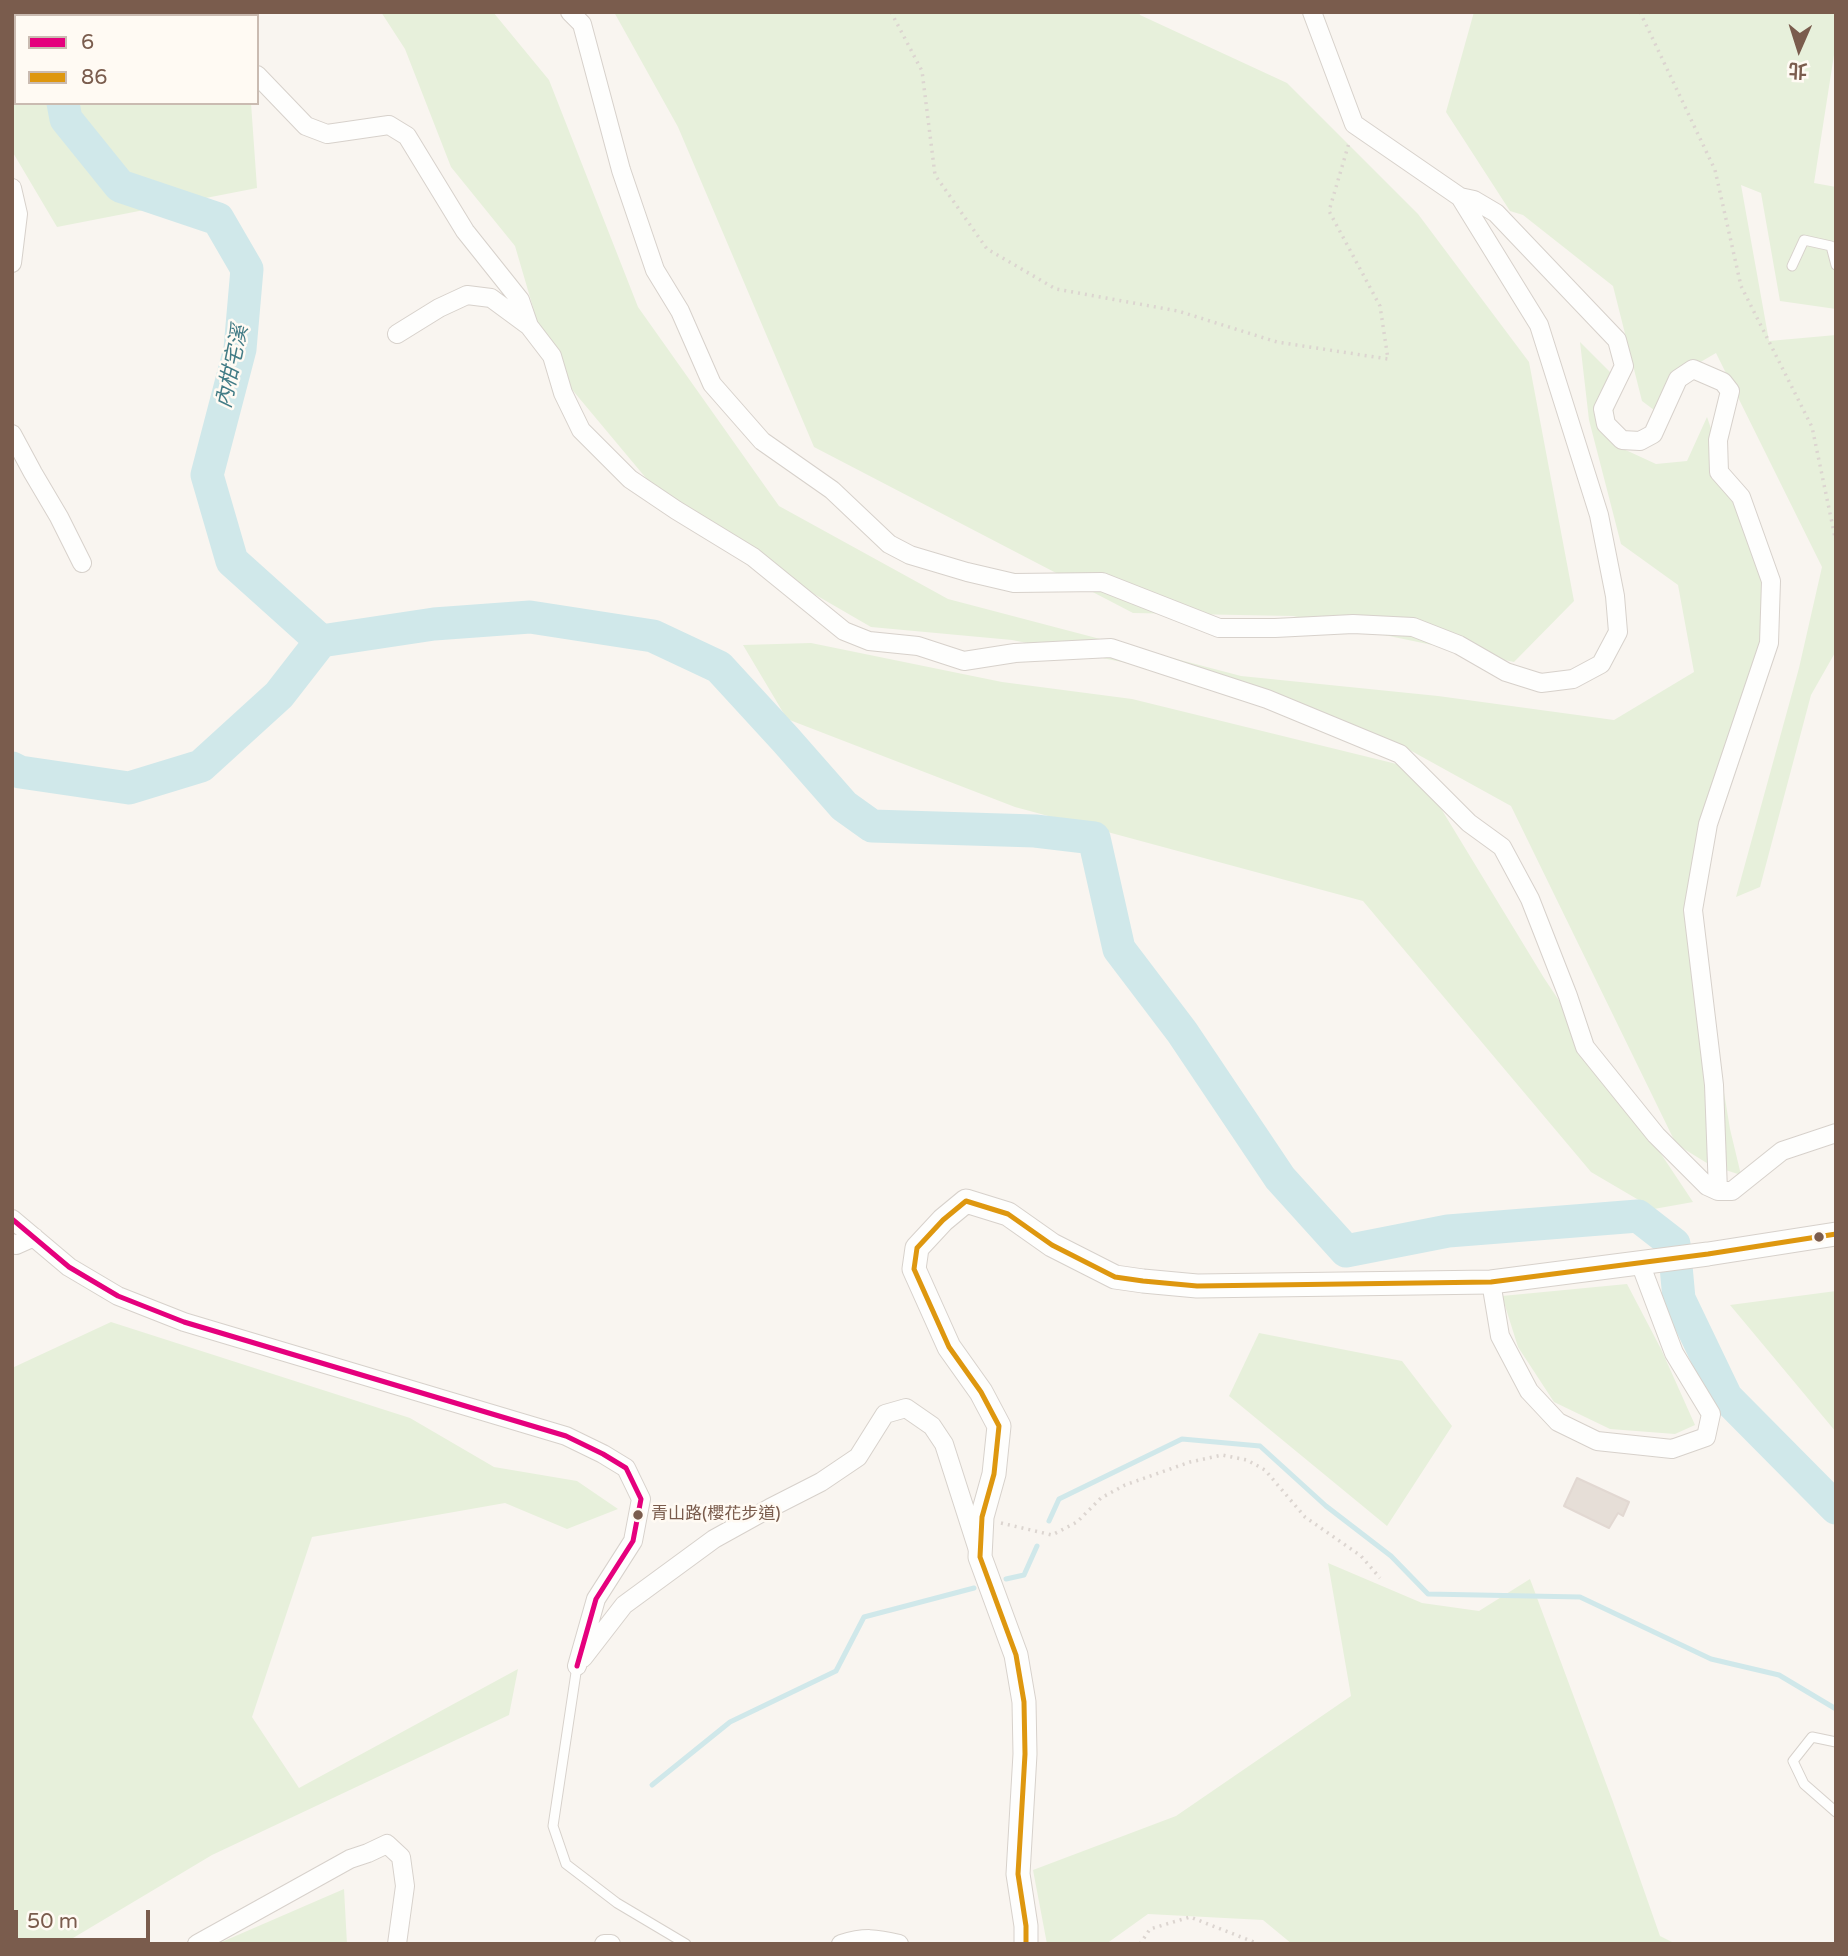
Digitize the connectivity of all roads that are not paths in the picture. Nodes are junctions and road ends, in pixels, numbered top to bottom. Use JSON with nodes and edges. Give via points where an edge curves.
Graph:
{"nodes":[{"id":1,"x":570,"y":12,"type":"edge"},
{"id":2,"x":1312,"y":12,"type":"edge"},
{"id":3,"x":259,"y":77,"type":"edge"},
{"id":4,"x":12,"y":188,"type":"edge"},
{"id":5,"x":1460,"y":197,"type":"junction"},
{"id":6,"x":12,"y":263,"type":"edge"},
{"id":7,"x":1836,"y":265,"type":"edge"},
{"id":8,"x":1792,"y":266,"type":"dead end"},
{"id":9,"x":529,"y":326,"type":"junction"},
{"id":10,"x":397,"y":334,"type":"dead end"},
{"id":11,"x":12,"y":433,"type":"edge"},
{"id":12,"x":82,"y":564,"type":"dead end"},
{"id":13,"x":1836,"y":1133,"type":"edge"},
{"id":14,"x":1718,"y":1191,"type":"junction"},
{"id":15,"x":12,"y":1219,"type":"edge"},
{"id":16,"x":1836,"y":1234,"type":"edge"},
{"id":17,"x":34,"y":1237,"type":"junction"},
{"id":18,"x":12,"y":1243,"type":"edge"},
{"id":19,"x":1645,"y":1262,"type":"junction"},
{"id":20,"x":1491,"y":1282,"type":"junction"},
{"id":21,"x":980,"y":1556,"type":"junction"},
{"id":22,"x":577,"y":1666,"type":"junction"},
{"id":23,"x":1836,"y":1742,"type":"edge"},
{"id":24,"x":1836,"y":1812,"type":"edge"},
{"id":25,"x":197,"y":1944,"type":"edge"},
{"id":26,"x":397,"y":1944,"type":"edge"},
{"id":27,"x":604,"y":1944,"type":"edge"},
{"id":28,"x":611,"y":1944,"type":"edge"},
{"id":29,"x":686,"y":1944,"type":"edge"},
{"id":30,"x":841,"y":1944,"type":"edge"},
{"id":31,"x":899,"y":1944,"type":"edge"},
{"id":32,"x":1026,"y":1944,"type":"edge"}],
"edges":[{"from":1,"to":5,"type":"street","via":[[582,24],[621,170],[655,270],[680,311],[712,384],[762,441],[832,490],[889,544],[910,555],[1014,583],[1102,582],[1219,628],[1413,627],[1459,645],[1506,672],[1541,683],[1573,679],[1601,664],[1618,632],[1599,515],[1539,325]]},
{"from":2,"to":5,"type":"street","via":[[1354,124]]},
{"from":3,"to":9,"type":"street","via":[[306,126],[327,134],[389,125],[407,136],[465,231],[520,300]]},
{"from":4,"to":6,"type":"street","via":[[18,214]]},
{"from":5,"to":14,"type":"street","via":[[1496,213],[1618,340],[1624,366],[1603,409],[1606,424],[1622,440],[1640,441],[1653,434],[1678,379],[1693,369],[1723,382],[1730,391],[1718,440],[1719,472],[1741,497],[1770,593],[1769,643],[1709,824],[1693,910],[1714,1084]]},
{"from":7,"to":8,"type":"lane","via":[[1831,246],[1804,240]]},
{"from":9,"to":10,"type":"street","via":[[491,298],[467,295]]},
{"from":9,"to":14,"type":"street","via":[[552,356],[581,430],[630,480],[753,557],[844,631],[869,641],[918,646],[964,660],[1111,648],[1267,699],[1400,754],[1469,823],[1502,847],[1530,900],[1585,1047],[1656,1135],[1707,1186]]},
{"from":11,"to":12,"type":"street"},
{"from":13,"to":14,"type":"street","via":[[1782,1151],[1732,1191]]},
{"from":15,"to":17,"type":"street"},
{"from":16,"to":19,"type":"street"},
{"from":17,"to":18,"type":"street"},
{"from":17,"to":22,"type":"street","via":[[69,1267],[118,1296],[184,1322],[566,1436],[626,1468],[641,1499],[633,1541],[596,1600]]},
{"from":19,"to":20,"type":"street"},
{"from":19,"to":20,"type":"street","via":[[1674,1353],[1710,1414],[1706,1437],[1672,1449],[1597,1441],[1558,1422],[1529,1391],[1500,1336]]},
{"from":20,"to":21,"type":"street","via":[[1197,1286],[1133,1280],[1115,1277],[1052,1245],[1008,1214],[966,1201],[916,1248],[914,1269],[949,1347],[999,1426],[994,1474],[982,1517]]},
{"from":21,"to":22,"type":"street","via":[[944,1444],[932,1426],[906,1408],[885,1415],[858,1457],[714,1539],[624,1605]]},
{"from":21,"to":32,"type":"street","via":[[1016,1655],[1024,1702],[1026,1754],[1018,1874]]},
{"from":22,"to":29,"type":"lane","via":[[554,1826],[566,1864],[617,1903]]},
{"from":23,"to":24,"type":"lane","via":[[1812,1737],[1793,1761],[1804,1784]]},
{"from":25,"to":26,"type":"street","via":[[350,1859],[387,1844],[401,1857],[405,1886]]},
{"from":27,"to":28,"type":"street"},
{"from":30,"to":31,"type":"street","via":[[860,1938]]}]}
